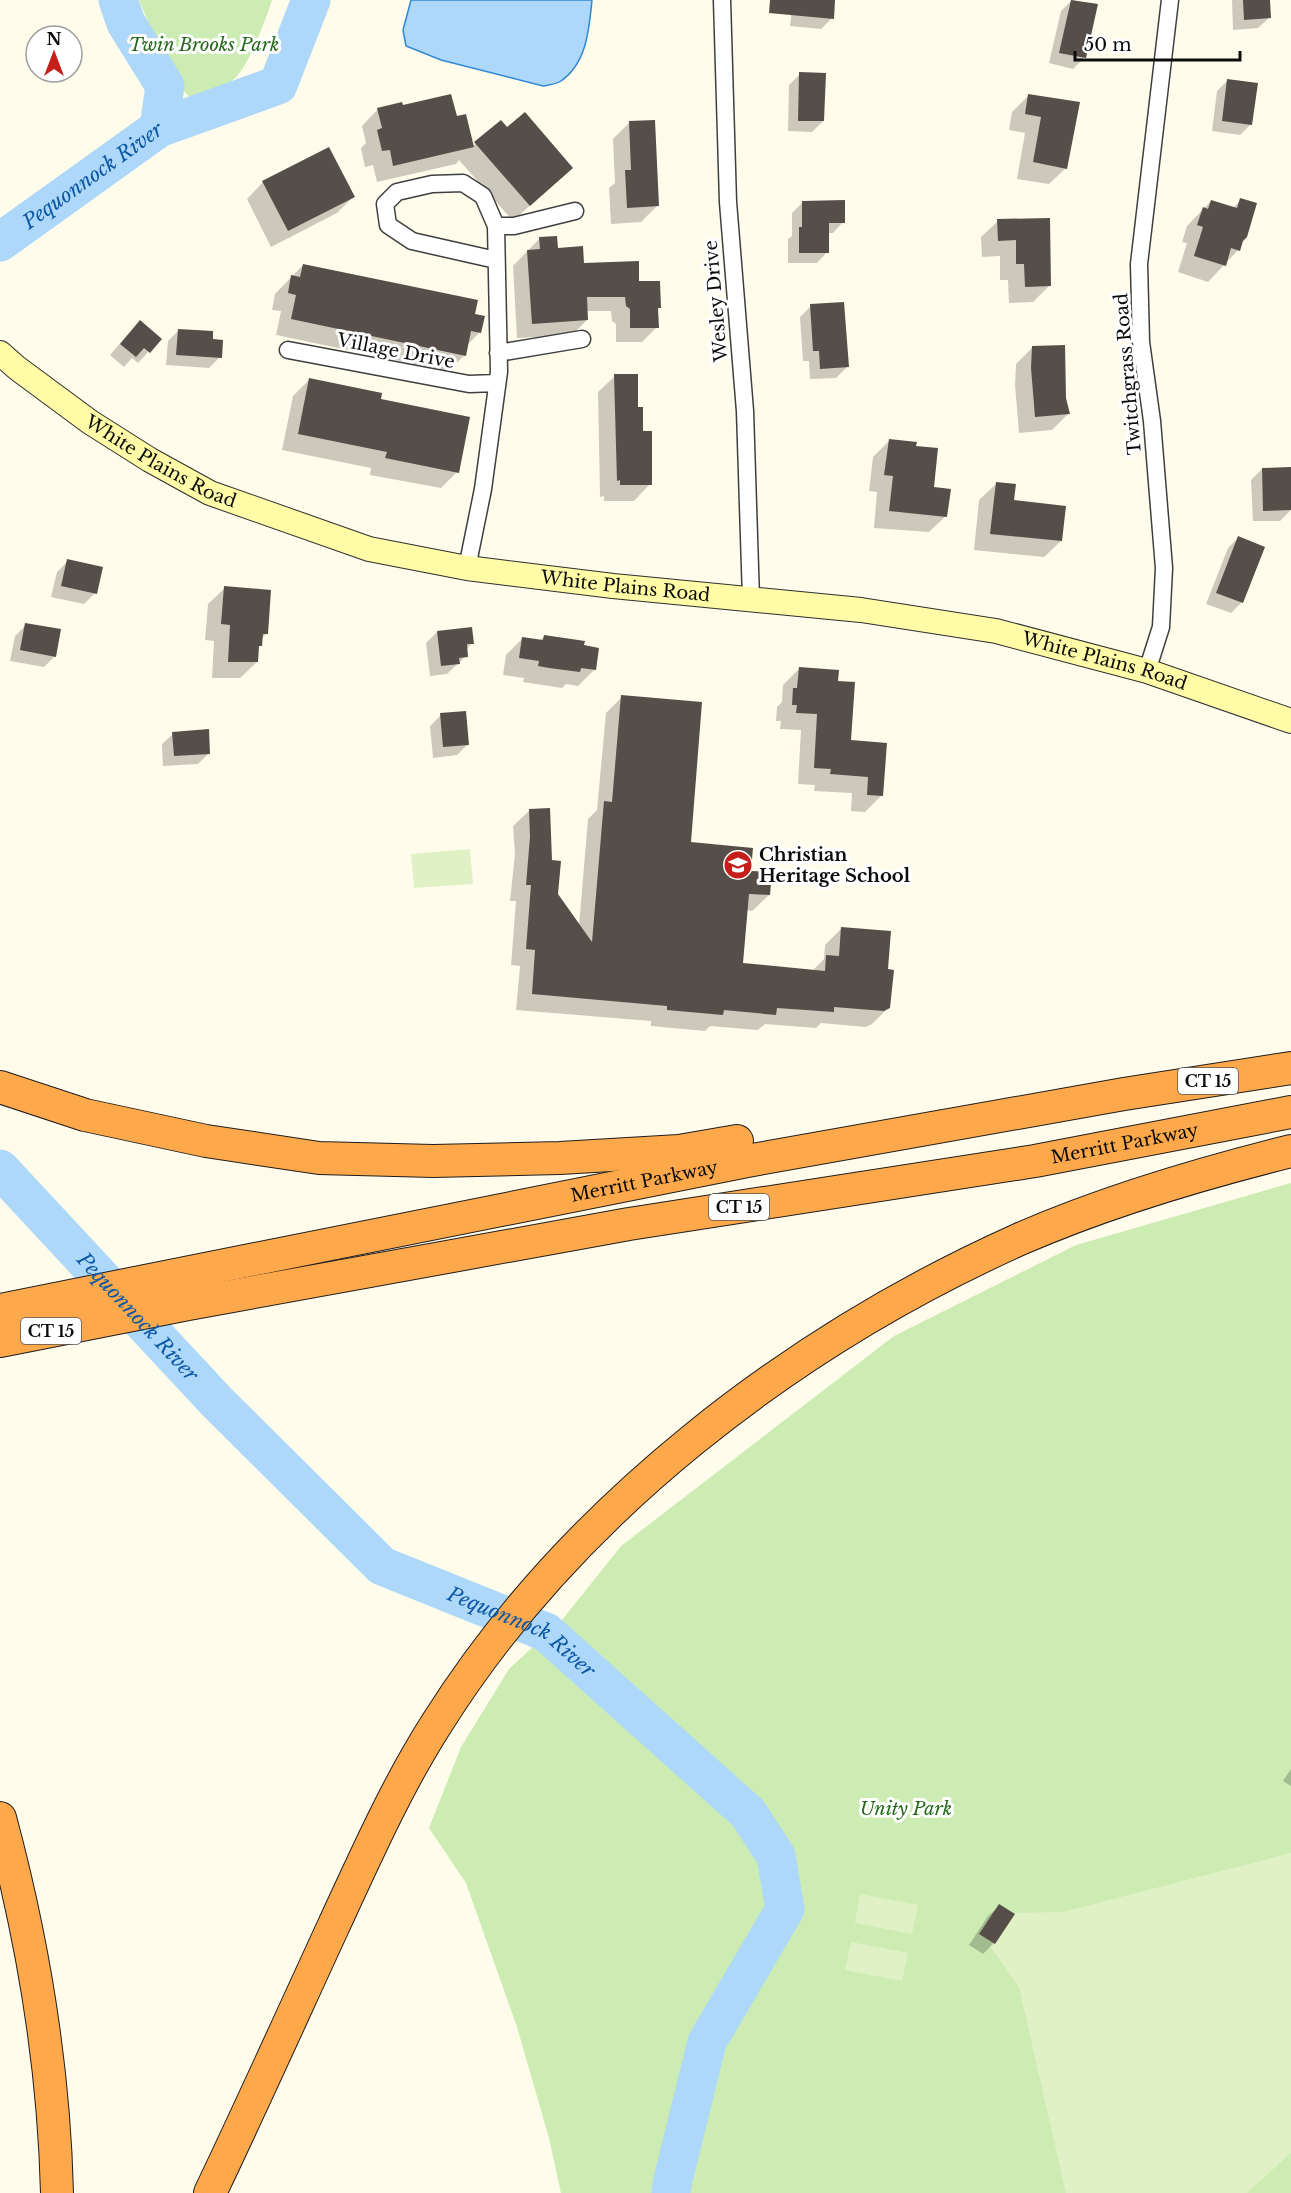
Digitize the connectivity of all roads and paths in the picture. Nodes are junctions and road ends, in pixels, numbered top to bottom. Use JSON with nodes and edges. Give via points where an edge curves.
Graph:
{"nodes":[{"id":1,"x":722,"y":0,"type":"edge"},
{"id":2,"x":1170,"y":0,"type":"edge"},
{"id":3,"x":575,"y":211,"type":"dead end"},
{"id":4,"x":496,"y":226,"type":"junction"},
{"id":5,"x":496,"y":260,"type":"junction"},
{"id":6,"x":582,"y":339,"type":"dead end"},
{"id":7,"x":288,"y":350,"type":"dead end"},
{"id":8,"x":498,"y":353,"type":"junction"},
{"id":9,"x":9,"y":361,"type":"edge"},
{"id":10,"x":497,"y":383,"type":"junction"},
{"id":11,"x":467,"y":568,"type":"junction"},
{"id":12,"x":751,"y":599,"type":"junction"},
{"id":13,"x":1147,"y":671,"type":"junction"},
{"id":14,"x":1291,"y":721,"type":"edge"},
{"id":15,"x":1291,"y":1068,"type":"edge"},
{"id":16,"x":9,"y":1091,"type":"edge"},
{"id":17,"x":1124,"y":1094,"type":"junction"},
{"id":18,"x":1291,"y":1112,"type":"edge"},
{"id":19,"x":1291,"y":1151,"type":"edge"},
{"id":20,"x":0,"y":1310,"type":"edge"},
{"id":21,"x":0,"y":1341,"type":"edge"},
{"id":22,"x":0,"y":1818,"type":"edge"},
{"id":23,"x":57,"y":2193,"type":"edge"},
{"id":24,"x":210,"y":2193,"type":"edge"}],
"edges":[{"from":1,"to":12,"type":"street","name":"Wesley Drive","via":[[728,202],[745,411]]},
{"from":2,"to":13,"type":"street","name":"Twitchgrass Road","via":[[1139,264],[1141,342],[1164,568],[1161,627]]},
{"from":3,"to":4,"type":"street","via":[[514,226]]},
{"from":4,"to":5,"type":"street"},
{"from":4,"to":5,"type":"street","via":[[483,196],[463,183],[432,184],[397,192],[385,204],[388,225],[412,241]]},
{"from":5,"to":8,"type":"street"},
{"from":6,"to":8,"type":"street"},
{"from":7,"to":10,"type":"street","name":"Village Drive","via":[[469,384]]},
{"from":8,"to":10,"type":"street"},
{"from":9,"to":11,"type":"main road","name":"White Plains Road","via":[[90,422],[210,493],[369,549]]},
{"from":10,"to":11,"type":"street","via":[[483,489]]},
{"from":11,"to":12,"type":"main road","name":"White Plains Road"},
{"from":12,"to":13,"type":"main road","name":"White Plains Road","via":[[861,610],[996,631]]},
{"from":13,"to":14,"type":"main road","name":"White Plains Road"},
{"from":15,"to":17,"type":"highway","name":"Merritt Parkway","number":"CT 15"},
{"from":16,"to":17,"type":"highway","via":[[85,1116],[206,1142],[319,1158],[503,1161],[679,1151],[937,1109]]},
{"from":17,"to":20,"type":"highway","name":"Merritt Parkway","number":"CT 15","via":[[702,1169]]},
{"from":18,"to":21,"type":"highway","name":"Merritt Parkway","number":"CT 15","via":[[1035,1161],[629,1224]]},
{"from":19,"to":24,"type":"highway","via":[[1114,1202],[1021,1239],[928,1285],[849,1330],[752,1395],[672,1458],[603,1520],[483,1655],[436,1723],[399,1787]]},
{"from":22,"to":23,"type":"highway","via":[[36,1977],[52,2091]]}]}
